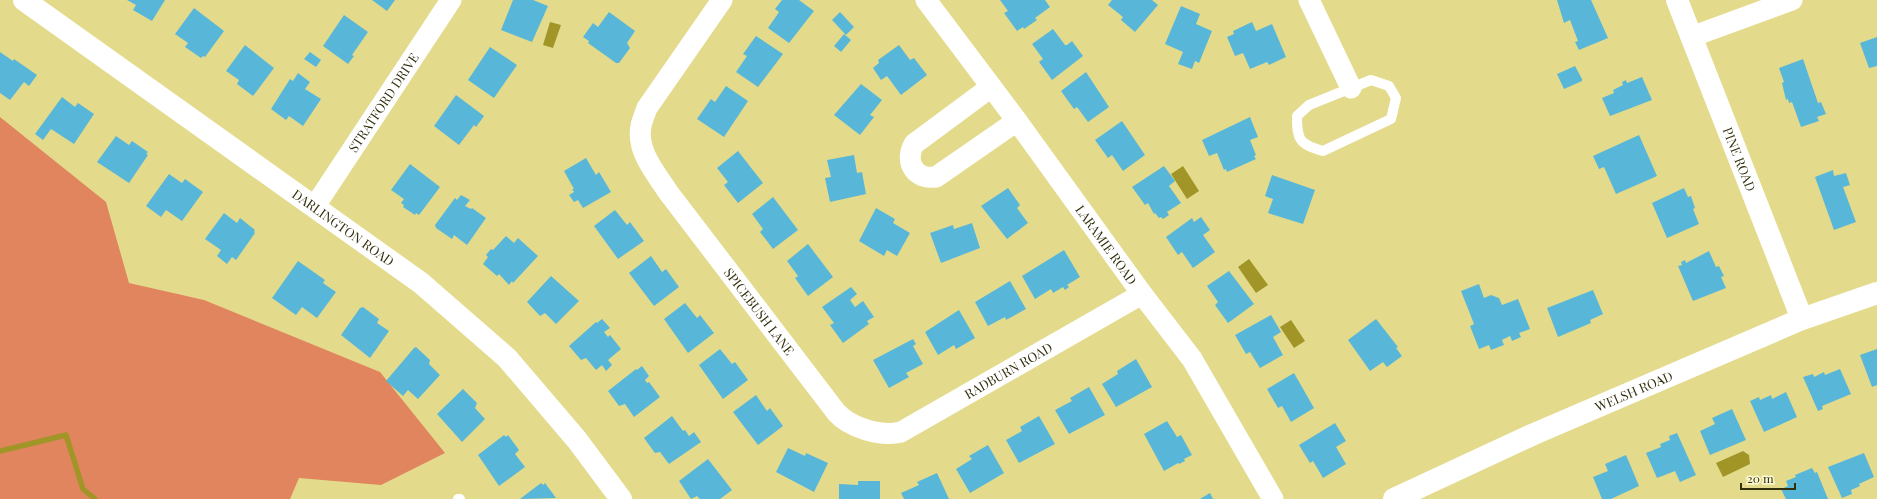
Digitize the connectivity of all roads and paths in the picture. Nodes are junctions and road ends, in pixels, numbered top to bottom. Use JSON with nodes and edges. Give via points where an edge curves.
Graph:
{"nodes":[{"id":1,"x":24,"y":0,"type":"edge"},
{"id":2,"x":451,"y":0,"type":"edge"},
{"id":3,"x":722,"y":0,"type":"edge"},
{"id":4,"x":926,"y":0,"type":"edge"},
{"id":5,"x":1309,"y":0,"type":"edge"},
{"id":6,"x":1677,"y":0,"type":"edge"},
{"id":7,"x":1792,"y":0,"type":"edge"},
{"id":8,"x":1691,"y":38,"type":"junction"},
{"id":9,"x":991,"y":87,"type":"junction"},
{"id":10,"x":1351,"y":88,"type":"junction"},
{"id":11,"x":1017,"y":121,"type":"junction"},
{"id":12,"x":315,"y":206,"type":"junction"},
{"id":13,"x":1142,"y":294,"type":"junction"},
{"id":14,"x":1877,"y":294,"type":"edge"},
{"id":15,"x":1802,"y":319,"type":"junction"},
{"id":16,"x":872,"y":431,"type":"joint"},
{"id":17,"x":621,"y":499,"type":"edge"},
{"id":18,"x":1273,"y":499,"type":"edge"},
{"id":19,"x":1394,"y":499,"type":"edge"}],
"edges":[{"from":1,"to":12,"type":"street","name":"DARLINGTON ROAD"},
{"from":2,"to":12,"type":"street","name":"STRATFORD DRIVE"},
{"from":3,"to":16,"type":"street","name":"SPICEBUSH LANE","via":[[647,108],[640,137],[645,156],[668,192],[836,412],[845,421]]},
{"from":4,"to":9,"type":"street","name":"LARAMIE ROAD"},
{"from":5,"to":10,"type":"street"},
{"from":6,"to":8,"type":"street","name":"PINE ROAD"},
{"from":7,"to":8,"type":"street"},
{"from":8,"to":15,"type":"street","name":"PINE ROAD"},
{"from":9,"to":11,"type":"street","name":"LARAMIE ROAD"},
{"from":9,"to":11,"type":"street","via":[[914,144],[909,156],[914,170],[924,177],[936,177]]},
{"from":10,"to":10,"type":"lane","via":[[1371,80],[1389,86],[1396,98],[1391,119],[1323,151],[1307,146],[1297,134],[1297,116],[1309,105]]},
{"from":11,"to":13,"type":"street","name":"LARAMIE ROAD"},
{"from":12,"to":17,"type":"street","name":"DARLINGTON ROAD","via":[[421,283],[507,358],[577,440]]},
{"from":13,"to":16,"type":"street","name":"RADBURN ROAD","via":[[901,432],[893,434]]},
{"from":13,"to":18,"type":"street","name":"LARAMIE ROAD","via":[[1192,359]]},
{"from":14,"to":15,"type":"street","name":"WELSH ROAD"},
{"from":15,"to":19,"type":"street","name":"WELSH ROAD","via":[[1534,434]]}]}
